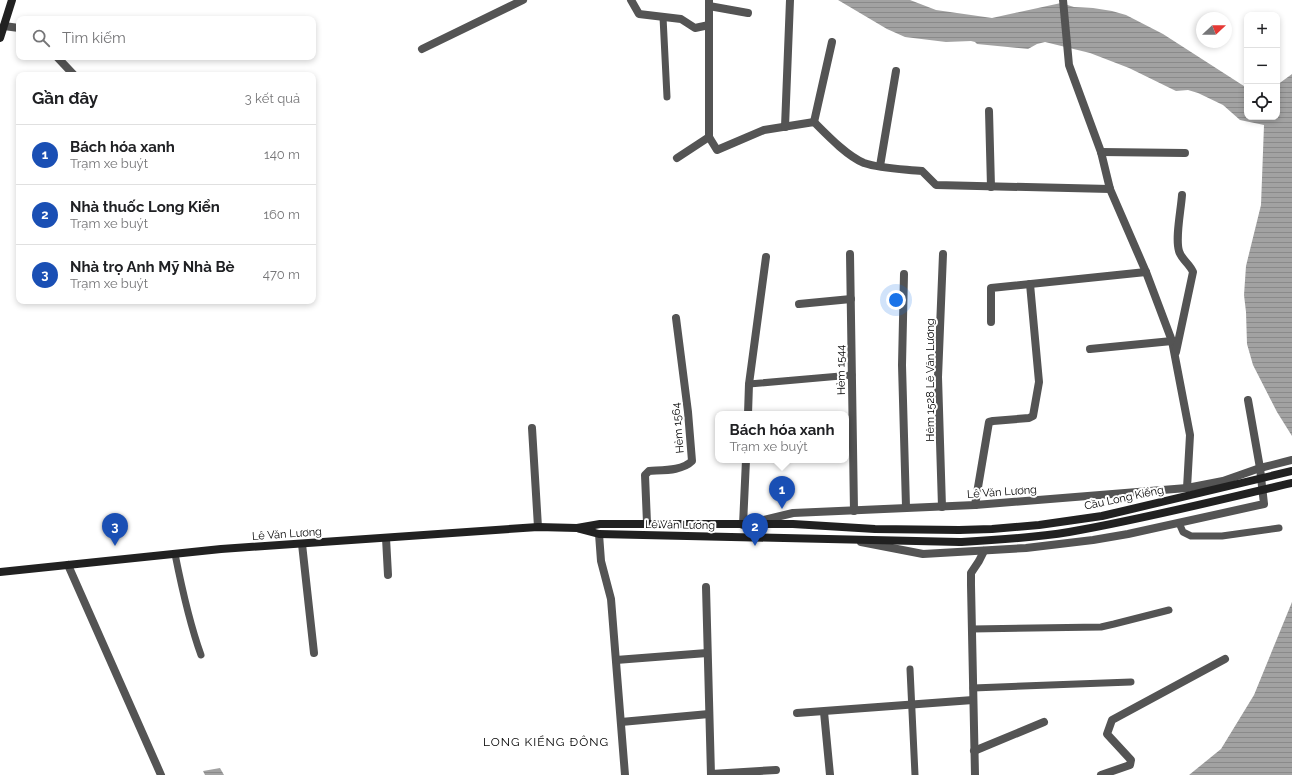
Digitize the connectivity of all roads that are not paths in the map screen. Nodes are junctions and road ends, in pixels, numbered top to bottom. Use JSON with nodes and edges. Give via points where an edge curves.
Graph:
{"nodes":[{"id":1,"x":12,"y":0,"type":"edge"},
{"id":2,"x":523,"y":0,"type":"edge"},
{"id":3,"x":631,"y":0,"type":"edge"},
{"id":4,"x":790,"y":0,"type":"edge"},
{"id":5,"x":1063,"y":0,"type":"edge"},
{"id":6,"x":709,"y":3,"type":"edge"},
{"id":7,"x":748,"y":13,"type":"dead end"},
{"id":8,"x":663,"y":17,"type":"junction"},
{"id":9,"x":709,"y":25,"type":"junction"},
{"id":10,"x":4,"y":26,"type":"junction"},
{"id":11,"x":16,"y":28,"type":"edge"},
{"id":12,"x":0,"y":38,"type":"edge"},
{"id":13,"x":832,"y":42,"type":"dead end"},
{"id":14,"x":422,"y":49,"type":"dead end"},
{"id":15,"x":60,"y":60,"type":"edge"},
{"id":16,"x":896,"y":71,"type":"dead end"},
{"id":17,"x":71,"y":72,"type":"edge"},
{"id":18,"x":667,"y":97,"type":"dead end"},
{"id":19,"x":989,"y":111,"type":"dead end"},
{"id":20,"x":814,"y":122,"type":"junction"},
{"id":21,"x":785,"y":127,"type":"junction"},
{"id":22,"x":709,"y":137,"type":"junction"},
{"id":23,"x":1101,"y":152,"type":"junction"},
{"id":24,"x":1185,"y":153,"type":"dead end"},
{"id":25,"x":677,"y":158,"type":"dead end"},
{"id":26,"x":880,"y":166,"type":"junction"},
{"id":27,"x":991,"y":187,"type":"junction"},
{"id":28,"x":1110,"y":189,"type":"junction"},
{"id":29,"x":1182,"y":195,"type":"dead end"},
{"id":30,"x":850,"y":254,"type":"dead end"},
{"id":31,"x":943,"y":254,"type":"dead end"},
{"id":32,"x":766,"y":257,"type":"dead end"},
{"id":33,"x":1146,"y":272,"type":"junction"},
{"id":34,"x":904,"y":274,"type":"dead end"},
{"id":35,"x":1030,"y":284,"type":"junction"},
{"id":36,"x":850,"y":299,"type":"junction"},
{"id":37,"x":799,"y":304,"type":"dead end"},
{"id":38,"x":676,"y":318,"type":"dead end"},
{"id":39,"x":991,"y":322,"type":"dead end"},
{"id":40,"x":1172,"y":341,"type":"junction"},
{"id":41,"x":1090,"y":348,"type":"dead end"},
{"id":42,"x":1175,"y":354,"type":"junction"},
{"id":43,"x":852,"y":375,"type":"junction"},
{"id":44,"x":750,"y":384,"type":"junction"},
{"id":45,"x":1248,"y":400,"type":"dead end"},
{"id":46,"x":748,"y":411,"type":"edge"},
{"id":47,"x":532,"y":428,"type":"dead end"},
{"id":48,"x":1292,"y":460,"type":"edge"},
{"id":49,"x":746,"y":463,"type":"edge"},
{"id":50,"x":1260,"y":468,"type":"junction"},
{"id":51,"x":1292,"y":471,"type":"edge"},
{"id":52,"x":1292,"y":483,"type":"edge"},
{"id":53,"x":1187,"y":488,"type":"junction"},
{"id":54,"x":975,"y":505,"type":"junction"},
{"id":55,"x":942,"y":507,"type":"junction"},
{"id":56,"x":906,"y":508,"type":"junction"},
{"id":57,"x":854,"y":511,"type":"junction"},
{"id":58,"x":647,"y":523,"type":"junction"},
{"id":59,"x":1180,"y":523,"type":"junction"},
{"id":60,"x":743,"y":525,"type":"junction"},
{"id":61,"x":538,"y":527,"type":"junction"},
{"id":62,"x":577,"y":528,"type":"junction"},
{"id":63,"x":1279,"y":528,"type":"dead end"},
{"id":64,"x":959,"y":530,"type":"joint"},
{"id":65,"x":599,"y":534,"type":"junction"},
{"id":66,"x":386,"y":541,"type":"junction"},
{"id":67,"x":854,"y":541,"type":"junction"},
{"id":68,"x":960,"y":542,"type":"joint"},
{"id":69,"x":302,"y":547,"type":"junction"},
{"id":70,"x":984,"y":551,"type":"junction"},
{"id":71,"x":175,"y":554,"type":"junction"},
{"id":72,"x":68,"y":565,"type":"junction"},
{"id":73,"x":0,"y":572,"type":"edge"},
{"id":74,"x":387,"y":572,"type":"dead end"},
{"id":75,"x":706,"y":587,"type":"dead end"},
{"id":76,"x":1169,"y":610,"type":"dead end"},
{"id":77,"x":972,"y":629,"type":"junction"},
{"id":78,"x":314,"y":653,"type":"dead end"},
{"id":79,"x":707,"y":653,"type":"junction"},
{"id":80,"x":200,"y":655,"type":"dead end"},
{"id":81,"x":1225,"y":659,"type":"dead end"},
{"id":82,"x":616,"y":660,"type":"junction"},
{"id":83,"x":910,"y":669,"type":"dead end"},
{"id":84,"x":1131,"y":682,"type":"dead end"},
{"id":85,"x":973,"y":688,"type":"junction"},
{"id":86,"x":973,"y":700,"type":"junction"},
{"id":87,"x":912,"y":706,"type":"junction"},
{"id":88,"x":824,"y":712,"type":"junction"},
{"id":89,"x":709,"y":714,"type":"junction"},
{"id":90,"x":797,"y":714,"type":"dead end"},
{"id":91,"x":621,"y":722,"type":"junction"},
{"id":92,"x":1044,"y":722,"type":"dead end"},
{"id":93,"x":974,"y":751,"type":"junction"},
{"id":94,"x":776,"y":770,"type":"dead end"},
{"id":95,"x":711,"y":774,"type":"edge"},
{"id":96,"x":161,"y":775,"type":"edge"},
{"id":97,"x":626,"y":775,"type":"edge"},
{"id":98,"x":830,"y":775,"type":"edge"},
{"id":99,"x":915,"y":775,"type":"edge"},
{"id":100,"x":975,"y":775,"type":"edge"},
{"id":101,"x":1101,"y":775,"type":"edge"}],
"edges":[{"from":1,"to":10,"type":"main road"},
{"from":2,"to":14,"type":"street"},
{"from":3,"to":8,"type":"street","via":[[639,14]]},
{"from":4,"to":21,"type":"street"},
{"from":5,"to":23,"type":"street","via":[[1069,65]]},
{"from":6,"to":7,"type":"street"},
{"from":6,"to":9,"type":"street"},
{"from":8,"to":9,"type":"street","via":[[681,19],[695,28]]},
{"from":8,"to":18,"type":"lane"},
{"from":9,"to":22,"type":"street"},
{"from":10,"to":11,"type":"street"},
{"from":10,"to":12,"type":"main road"},
{"from":13,"to":20,"type":"street"},
{"from":15,"to":17,"type":"street"},
{"from":16,"to":26,"type":"street"},
{"from":19,"to":27,"type":"street"},
{"from":20,"to":21,"type":"street"},
{"from":20,"to":26,"type":"street","via":[[840,147],[864,162]]},
{"from":21,"to":22,"type":"street","via":[[764,130],[717,150]]},
{"from":22,"to":25,"type":"street"},
{"from":23,"to":24,"type":"street"},
{"from":23,"to":28,"type":"street"},
{"from":26,"to":27,"type":"street","via":[[922,171],[936,185]]},
{"from":27,"to":28,"type":"street"},
{"from":28,"to":33,"type":"street"},
{"from":29,"to":42,"type":"street","via":[[1179,253],[1193,272]]},
{"from":30,"to":36,"type":"street","name":"Hẻm 1544"},
{"from":31,"to":55,"type":"street","name":"Hẻm 1528 Lê Văn Lương","via":[[938,377]]},
{"from":32,"to":44,"type":"street"},
{"from":33,"to":35,"type":"street"},
{"from":33,"to":40,"type":"street"},
{"from":34,"to":56,"type":"street","via":[[902,365]]},
{"from":35,"to":39,"type":"street","via":[[991,288]]},
{"from":35,"to":54,"type":"street","via":[[1039,382],[1033,416],[989,422]]},
{"from":36,"to":37,"type":"street"},
{"from":36,"to":43,"type":"street","name":"Hẻm 1544"},
{"from":38,"to":58,"type":"street","name":"Hẻm 1564","via":[[692,461],[687,466],[649,471],[645,475]]},
{"from":40,"to":41,"type":"street"},
{"from":40,"to":42,"type":"street"},
{"from":42,"to":53,"type":"street","via":[[1190,435]]},
{"from":43,"to":44,"type":"lane"},
{"from":43,"to":57,"type":"street","name":"Hẻm 1544"},
{"from":44,"to":46,"type":"street"},
{"from":45,"to":50,"type":"street"},
{"from":47,"to":61,"type":"street"},
{"from":48,"to":50,"type":"street","name":"Lê Văn Lương"},
{"from":49,"to":60,"type":"street"},
{"from":50,"to":53,"type":"street","name":"Lê Văn Lương","via":[[1224,481]]},
{"from":50,"to":59,"type":"street","name":"Lê Văn Lương","via":[[1264,504]]},
{"from":51,"to":64,"type":"main road","name":"Cầu Long Kiểng","bridge":true,"via":[[1102,516],[1038,525]]},
{"from":52,"to":68,"type":"main road","name":"Cầu Long Kiểng","bridge":true,"via":[[1069,532]]},
{"from":53,"to":54,"type":"street","name":"Lê Văn Lương"},
{"from":54,"to":55,"type":"street","name":"Lê Văn Lương"},
{"from":55,"to":56,"type":"street","name":"Lê Văn Lương"},
{"from":56,"to":57,"type":"street","name":"Lê Văn Lương"},
{"from":57,"to":60,"type":"street","name":"Lê Văn Lương","via":[[793,513]]},
{"from":58,"to":60,"type":"main road","name":"Lê Văn Lương"},
{"from":58,"to":62,"type":"main road","name":"Lê Văn Lương","via":[[600,524]]},
{"from":59,"to":63,"type":"lane","via":[[1182,532],[1191,536],[1222,536]]},
{"from":59,"to":70,"type":"street","name":"Lê Văn Lương","via":[[1086,541]]},
{"from":60,"to":64,"type":"main road","name":"Lê Văn Lương","via":[[793,524],[875,529]]},
{"from":61,"to":62,"type":"main road","name":"Lê Văn Lương"},
{"from":61,"to":66,"type":"main road","name":"Lê Văn Lương"},
{"from":62,"to":65,"type":"main road","name":"Lê Văn Lương"},
{"from":65,"to":67,"type":"main road","name":"Lê Văn Lương"},
{"from":65,"to":82,"type":"street","via":[[601,561],[611,599]]},
{"from":66,"to":69,"type":"main road","name":"Lê Văn Lương"},
{"from":66,"to":74,"type":"street"},
{"from":67,"to":68,"type":"main road","name":"Lê Văn Lương"},
{"from":67,"to":70,"type":"street","name":"Lê Văn Lương","via":[[923,554]]},
{"from":69,"to":71,"type":"main road","name":"Lê Văn Lương","via":[[221,549]]},
{"from":69,"to":78,"type":"street"},
{"from":70,"to":77,"type":"street","via":[[971,573]]},
{"from":71,"to":72,"type":"main road","name":"Lê Văn Lương"},
{"from":71,"to":80,"type":"lane","via":[[191,628]]},
{"from":72,"to":73,"type":"main road","name":"Lê Văn Lương"},
{"from":72,"to":96,"type":"street"},
{"from":75,"to":79,"type":"street"},
{"from":76,"to":77,"type":"lane","via":[[1107,626]]},
{"from":77,"to":85,"type":"street"},
{"from":79,"to":82,"type":"street"},
{"from":79,"to":89,"type":"street"},
{"from":81,"to":101,"type":"street","via":[[1112,720],[1107,734],[1131,760],[1130,765]]},
{"from":82,"to":91,"type":"street"},
{"from":83,"to":87,"type":"lane"},
{"from":84,"to":85,"type":"lane"},
{"from":85,"to":86,"type":"street"},
{"from":86,"to":87,"type":"street"},
{"from":86,"to":93,"type":"street"},
{"from":87,"to":88,"type":"street"},
{"from":87,"to":99,"type":"lane"},
{"from":88,"to":90,"type":"street"},
{"from":88,"to":98,"type":"street"},
{"from":89,"to":91,"type":"street"},
{"from":89,"to":95,"type":"street"},
{"from":91,"to":97,"type":"street"},
{"from":92,"to":93,"type":"street"},
{"from":93,"to":100,"type":"street"},
{"from":94,"to":95,"type":"street"}]}
